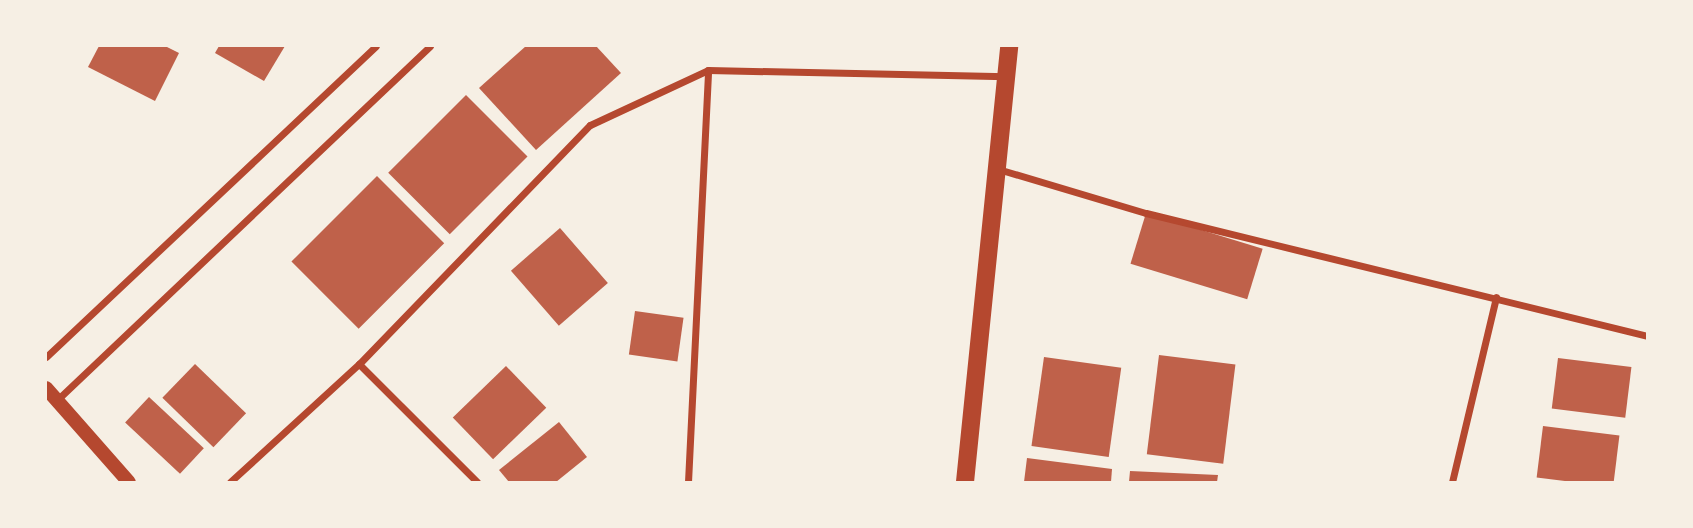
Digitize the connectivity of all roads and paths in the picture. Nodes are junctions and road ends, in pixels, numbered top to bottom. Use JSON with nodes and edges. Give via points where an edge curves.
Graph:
{"nodes":[{"id":1,"x":376,"y":46,"type":"edge"},
{"id":2,"x":430,"y":46,"type":"edge"},
{"id":3,"x":1009,"y":46,"type":"edge"},
{"id":4,"x":708,"y":70,"type":"junction"},
{"id":5,"x":1007,"y":76,"type":"junction"},
{"id":6,"x":998,"y":169,"type":"junction"},
{"id":7,"x":1496,"y":297,"type":"junction"},
{"id":8,"x":1647,"y":336,"type":"edge"},
{"id":9,"x":46,"y":357,"type":"edge"},
{"id":10,"x":359,"y":364,"type":"junction"},
{"id":11,"x":46,"y":388,"type":"edge"},
{"id":12,"x":57,"y":400,"type":"junction"},
{"id":13,"x":129,"y":482,"type":"edge"},
{"id":14,"x":230,"y":482,"type":"edge"},
{"id":15,"x":477,"y":482,"type":"edge"},
{"id":16,"x":688,"y":482,"type":"edge"},
{"id":17,"x":965,"y":482,"type":"edge"},
{"id":18,"x":1452,"y":482,"type":"edge"}],
"edges":[{"from":1,"to":9,"type":"street"},
{"from":2,"to":12,"type":"street"},
{"from":3,"to":5,"type":"main road"},
{"from":4,"to":5,"type":"street"},
{"from":4,"to":10,"type":"street","via":[[590,125]]},
{"from":4,"to":16,"type":"street"},
{"from":5,"to":6,"type":"main road"},
{"from":6,"to":7,"type":"street","via":[[1146,213]]},
{"from":6,"to":17,"type":"main road"},
{"from":7,"to":8,"type":"street"},
{"from":7,"to":18,"type":"street"},
{"from":10,"to":14,"type":"street"},
{"from":10,"to":15,"type":"street"},
{"from":11,"to":12,"type":"main road"},
{"from":12,"to":13,"type":"main road"}]}
